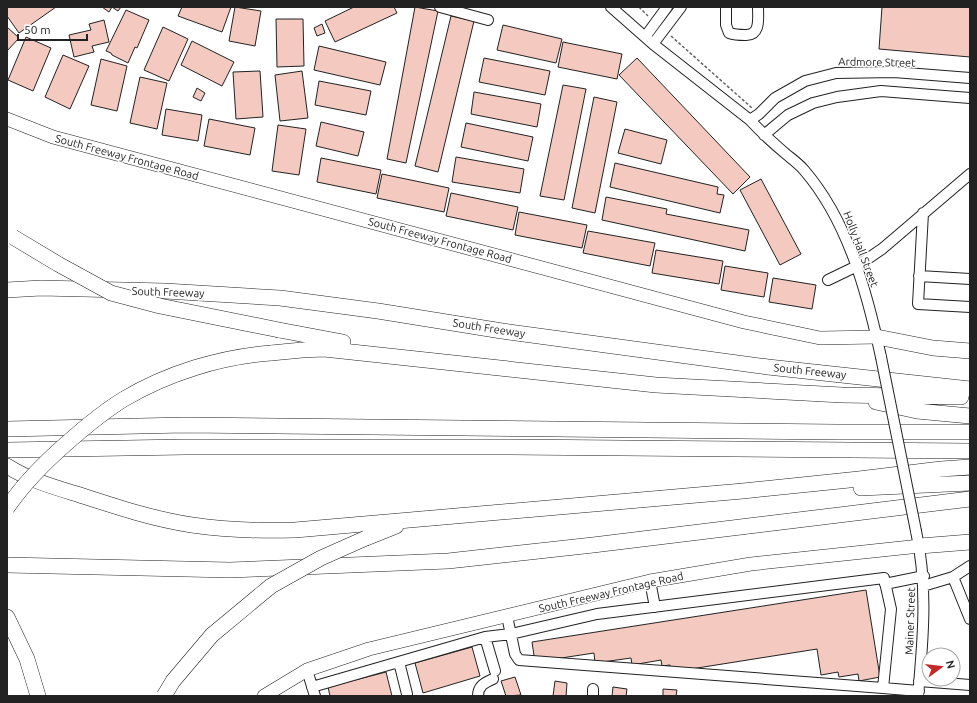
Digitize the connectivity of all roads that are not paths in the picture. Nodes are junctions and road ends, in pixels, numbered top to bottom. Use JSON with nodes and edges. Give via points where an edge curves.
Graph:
{"nodes":[{"id":1,"x":440,"y":7,"type":"edge"},
{"id":2,"x":611,"y":7,"type":"edge"},
{"id":3,"x":667,"y":7,"type":"edge"},
{"id":4,"x":681,"y":7,"type":"edge"},
{"id":5,"x":726,"y":7,"type":"edge"},
{"id":6,"x":758,"y":7,"type":"edge"},
{"id":7,"x":488,"y":20,"type":"dead end"},
{"id":8,"x":645,"y":37,"type":"junction"},
{"id":9,"x":653,"y":44,"type":"junction"},
{"id":10,"x":878,"y":72,"type":"junction"},
{"id":11,"x":970,"y":78,"type":"edge"},
{"id":12,"x":878,"y":92,"type":"junction"},
{"id":13,"x":970,"y":98,"type":"edge"},
{"id":14,"x":7,"y":119,"type":"edge"},
{"id":15,"x":750,"y":120,"type":"junction"},
{"id":16,"x":764,"y":135,"type":"junction"},
{"id":17,"x":970,"y":174,"type":"edge"},
{"id":18,"x":923,"y":213,"type":"junction"},
{"id":19,"x":10,"y":234,"type":"edge"},
{"id":20,"x":857,"y":266,"type":"junction"},
{"id":21,"x":919,"y":276,"type":"junction"},
{"id":22,"x":828,"y":280,"type":"dead end"},
{"id":23,"x":970,"y":280,"type":"edge"},
{"id":24,"x":7,"y":290,"type":"edge"},
{"id":25,"x":970,"y":307,"type":"edge"},
{"id":26,"x":877,"y":337,"type":"junction"},
{"id":27,"x":970,"y":351,"type":"edge"},
{"id":28,"x":437,"y":361,"type":"junction"},
{"id":29,"x":970,"y":389,"type":"edge"},
{"id":30,"x":842,"y":395,"type":"junction"},
{"id":31,"x":970,"y":397,"type":"edge"},
{"id":32,"x":970,"y":416,"type":"edge"},
{"id":33,"x":7,"y":429,"type":"edge"},
{"id":34,"x":970,"y":432,"type":"edge"},
{"id":35,"x":7,"y":450,"type":"edge"},
{"id":36,"x":970,"y":451,"type":"edge"},
{"id":37,"x":7,"y":466,"type":"edge"},
{"id":38,"x":970,"y":467,"type":"edge"},
{"id":39,"x":970,"y":483,"type":"edge"},
{"id":40,"x":742,"y":491,"type":"junction"},
{"id":41,"x":970,"y":499,"type":"edge"},
{"id":42,"x":7,"y":508,"type":"edge"},
{"id":43,"x":408,"y":520,"type":"junction"},
{"id":44,"x":970,"y":542,"type":"edge"},
{"id":45,"x":920,"y":546,"type":"junction"},
{"id":46,"x":7,"y":565,"type":"edge"},
{"id":47,"x":970,"y":566,"type":"edge"},
{"id":48,"x":953,"y":577,"type":"junction"},
{"id":49,"x":650,"y":581,"type":"junction"},
{"id":50,"x":924,"y":581,"type":"junction"},
{"id":51,"x":885,"y":584,"type":"junction"},
{"id":52,"x":655,"y":607,"type":"junction"},
{"id":53,"x":507,"y":616,"type":"junction"},
{"id":54,"x":7,"y":617,"type":"edge"},
{"id":55,"x":970,"y":619,"type":"edge"},
{"id":56,"x":511,"y":634,"type":"junction"},
{"id":57,"x":485,"y":637,"type":"junction"},
{"id":58,"x":399,"y":662,"type":"junction"},
{"id":59,"x":307,"y":670,"type":"junction"},
{"id":60,"x":970,"y":685,"type":"edge"},
{"id":61,"x":883,"y":688,"type":"junction"},
{"id":62,"x":918,"y":690,"type":"edge"},
{"id":63,"x":314,"y":691,"type":"edge"},
{"id":64,"x":407,"y":694,"type":"dead end"},
{"id":65,"x":38,"y":696,"type":"edge"},
{"id":66,"x":164,"y":696,"type":"edge"},
{"id":67,"x":264,"y":696,"type":"edge"},
{"id":68,"x":478,"y":696,"type":"edge"}],
"edges":[{"from":1,"to":7,"type":"street"},
{"from":2,"to":8,"type":"street","name":"Holly Hall Street"},
{"from":3,"to":8,"type":"street"},
{"from":4,"to":9,"type":"street"},
{"from":5,"to":6,"type":"street","via":[[726,25],[729,33],[751,36],[757,29]]},
{"from":8,"to":9,"type":"street","name":"Holly Hall Street"},
{"from":9,"to":15,"type":"street","name":"Holly Hall Street"},
{"from":10,"to":11,"type":"street","name":"Ardmore Street"},
{"from":10,"to":12,"type":"street"},
{"from":10,"to":15,"type":"street","name":"Ardmore Street","via":[[836,72],[805,81],[775,98]]},
{"from":12,"to":13,"type":"street"},
{"from":12,"to":16,"type":"street","via":[[813,103],[788,115]]},
{"from":14,"to":26,"type":"main road","name":"South Freeway Frontage Road","via":[[54,138],[744,322],[820,338]]},
{"from":15,"to":16,"type":"street","name":"Holly Hall Street"},
{"from":16,"to":20,"type":"street","name":"Holly Hall Street","via":[[804,169],[834,212]]},
{"from":17,"to":18,"type":"street"},
{"from":18,"to":20,"type":"street","via":[[882,249]]},
{"from":18,"to":21,"type":"street"},
{"from":19,"to":28,"type":"highway","bridge":true,"via":[[111,293],[160,306]]},
{"from":20,"to":22,"type":"street"},
{"from":20,"to":26,"type":"street","name":"Holly Hall Street"},
{"from":21,"to":23,"type":"street"},
{"from":21,"to":25,"type":"street","via":[[918,304]]},
{"from":24,"to":29,"type":"highway","name":"South Freeway","via":[[41,288],[165,291],[280,298],[768,367]]},
{"from":26,"to":27,"type":"highway","via":[[933,348]]},
{"from":26,"to":45,"type":"street","name":"Holly Hall Street","bridge":true},
{"from":28,"to":30,"type":"highway","via":[[656,385]]},
{"from":28,"to":42,"type":"highway","bridge":true,"via":[[324,349],[302,350],[246,355],[165,378],[124,399],[94,420],[42,465]]},
{"from":30,"to":31,"type":"highway"},
{"from":30,"to":32,"type":"highway","via":[[917,411]]},
{"from":33,"to":34,"type":"highway","via":[[184,425]]},
{"from":35,"to":36,"type":"highway","via":[[510,447]]},
{"from":37,"to":43,"type":"highway","via":[[40,483],[123,510],[210,527],[264,531],[295,530]]},
{"from":38,"to":40,"type":"highway"},
{"from":39,"to":40,"type":"highway"},
{"from":40,"to":43,"type":"highway"},
{"from":41,"to":46,"type":"highway","via":[[448,561],[230,570]]},
{"from":43,"to":66,"type":"highway","bridge":true,"via":[[321,558],[271,586],[212,635],[173,681]]},
{"from":44,"to":45,"type":"highway"},
{"from":45,"to":49,"type":"main road","name":"South Freeway Frontage Road","via":[[751,564]]},
{"from":45,"to":50,"type":"street","name":"Mainer Street"},
{"from":47,"to":48,"type":"street"},
{"from":48,"to":50,"type":"street"},
{"from":48,"to":55,"type":"street"},
{"from":49,"to":52,"type":"street"},
{"from":49,"to":53,"type":"main road","name":"South Freeway Frontage Road"},
{"from":50,"to":51,"type":"street"},
{"from":50,"to":62,"type":"street","name":"Mainer Street"},
{"from":51,"to":52,"type":"street","via":[[884,578]]},
{"from":51,"to":61,"type":"street","via":[[891,609]]},
{"from":52,"to":56,"type":"street","via":[[597,614]]},
{"from":53,"to":56,"type":"street"},
{"from":53,"to":59,"type":"main road","name":"South Freeway Frontage Road","via":[[369,649]]},
{"from":54,"to":65,"type":"highway","via":[[27,659]]},
{"from":56,"to":57,"type":"street"},
{"from":56,"to":61,"type":"street","via":[[515,654],[519,660]]},
{"from":57,"to":58,"type":"street"},
{"from":57,"to":68,"type":"street","via":[[494,674],[481,685]]},
{"from":58,"to":63,"type":"street"},
{"from":58,"to":64,"type":"street"},
{"from":59,"to":63,"type":"street"},
{"from":59,"to":67,"type":"main road","name":"South Freeway Frontage Road"},
{"from":60,"to":62,"type":"street"},
{"from":61,"to":62,"type":"street"}]}
